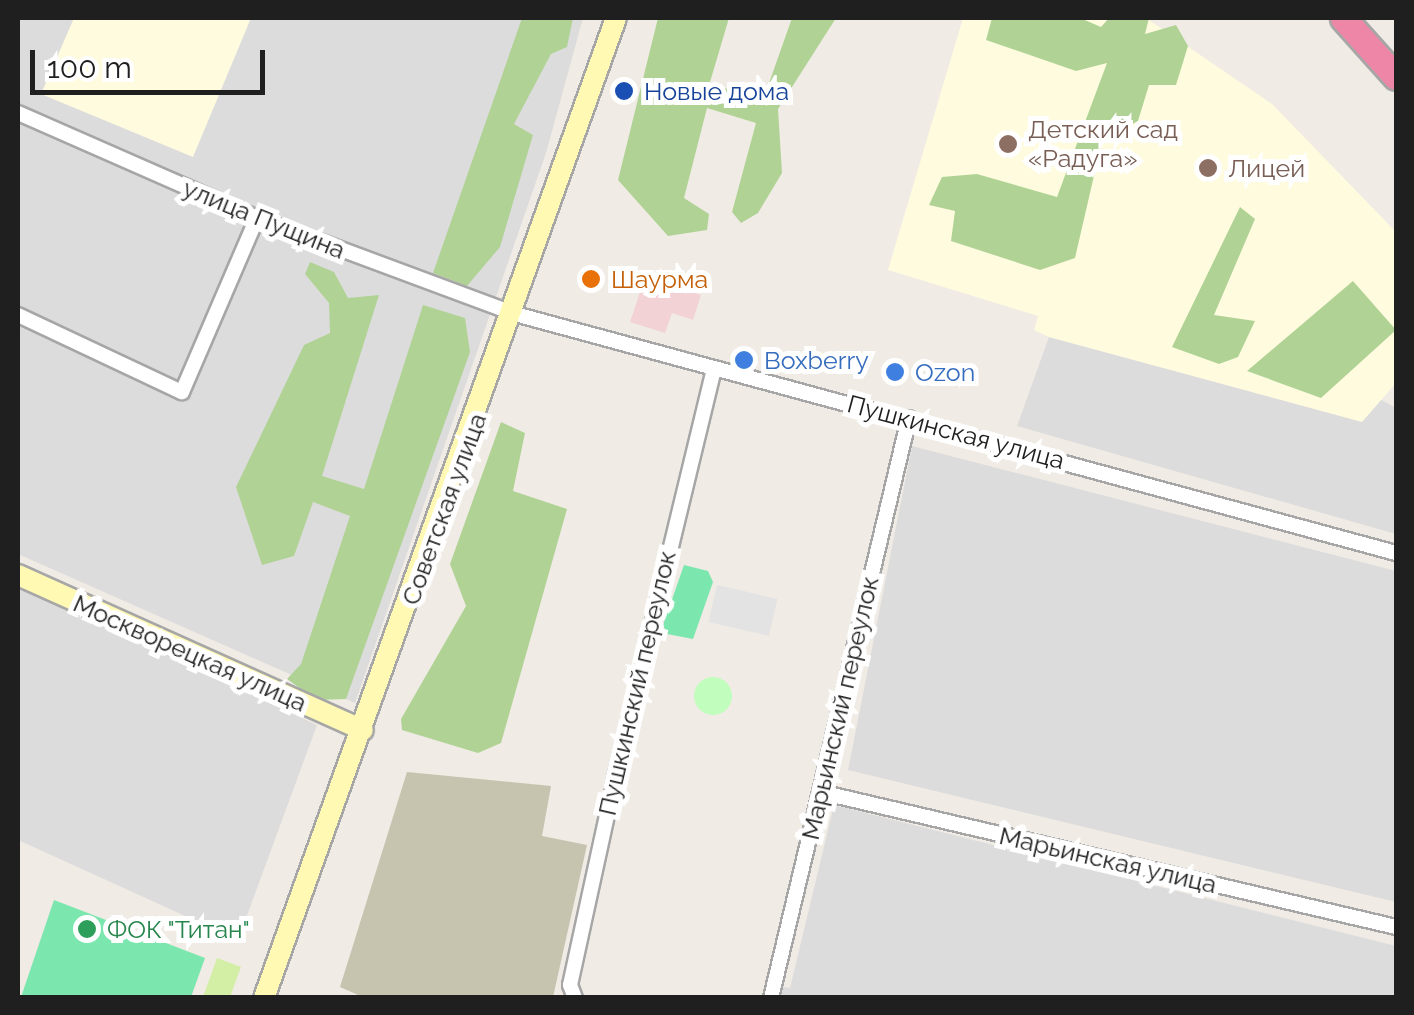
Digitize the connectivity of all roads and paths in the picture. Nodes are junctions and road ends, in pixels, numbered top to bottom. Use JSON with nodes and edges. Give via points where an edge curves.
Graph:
{"nodes":[{"id":1,"x":616,"y":18,"type":"edge"},
{"id":2,"x":1343,"y":18,"type":"edge"},
{"id":3,"x":1396,"y":77,"type":"edge"},
{"id":4,"x":18,"y":113,"type":"edge"},
{"id":5,"x":257,"y":218,"type":"junction"},
{"id":6,"x":516,"y":314,"type":"junction"},
{"id":7,"x":18,"y":315,"type":"edge"},
{"id":8,"x":714,"y":370,"type":"junction"},
{"id":9,"x":908,"y":418,"type":"junction"},
{"id":10,"x":1396,"y":553,"type":"edge"},
{"id":11,"x":18,"y":574,"type":"edge"},
{"id":12,"x":363,"y":730,"type":"junction"},
{"id":13,"x":820,"y":792,"type":"junction"},
{"id":14,"x":1396,"y":927,"type":"edge"},
{"id":15,"x":264,"y":998,"type":"edge"},
{"id":16,"x":575,"y":998,"type":"edge"},
{"id":17,"x":771,"y":998,"type":"edge"}],
"edges":[{"from":1,"to":6,"type":"main road","name":"Советская улица"},
{"from":2,"to":3,"type":"highway"},
{"from":4,"to":5,"type":"street","name":"улица Пущина"},
{"from":5,"to":6,"type":"street","name":"улица Пущина"},
{"from":5,"to":7,"type":"street","via":[[182,392]]},
{"from":6,"to":8,"type":"street","name":"Пушкинская улица"},
{"from":6,"to":12,"type":"main road","name":"Советская улица"},
{"from":8,"to":9,"type":"street","name":"Пушкинская улица"},
{"from":8,"to":16,"type":"street","name":"Пушкинский переулок","via":[[616,774],[570,985]]},
{"from":9,"to":10,"type":"street","name":"Пушкинская улица"},
{"from":9,"to":13,"type":"street","name":"Марьинский переулок"},
{"from":11,"to":12,"type":"main road","name":"Москворецкая улица"},
{"from":12,"to":15,"type":"main road","name":"Советская улица"},
{"from":13,"to":14,"type":"street","name":"Марьинская улица"},
{"from":13,"to":17,"type":"street","name":"Марьинский переулок"}]}
